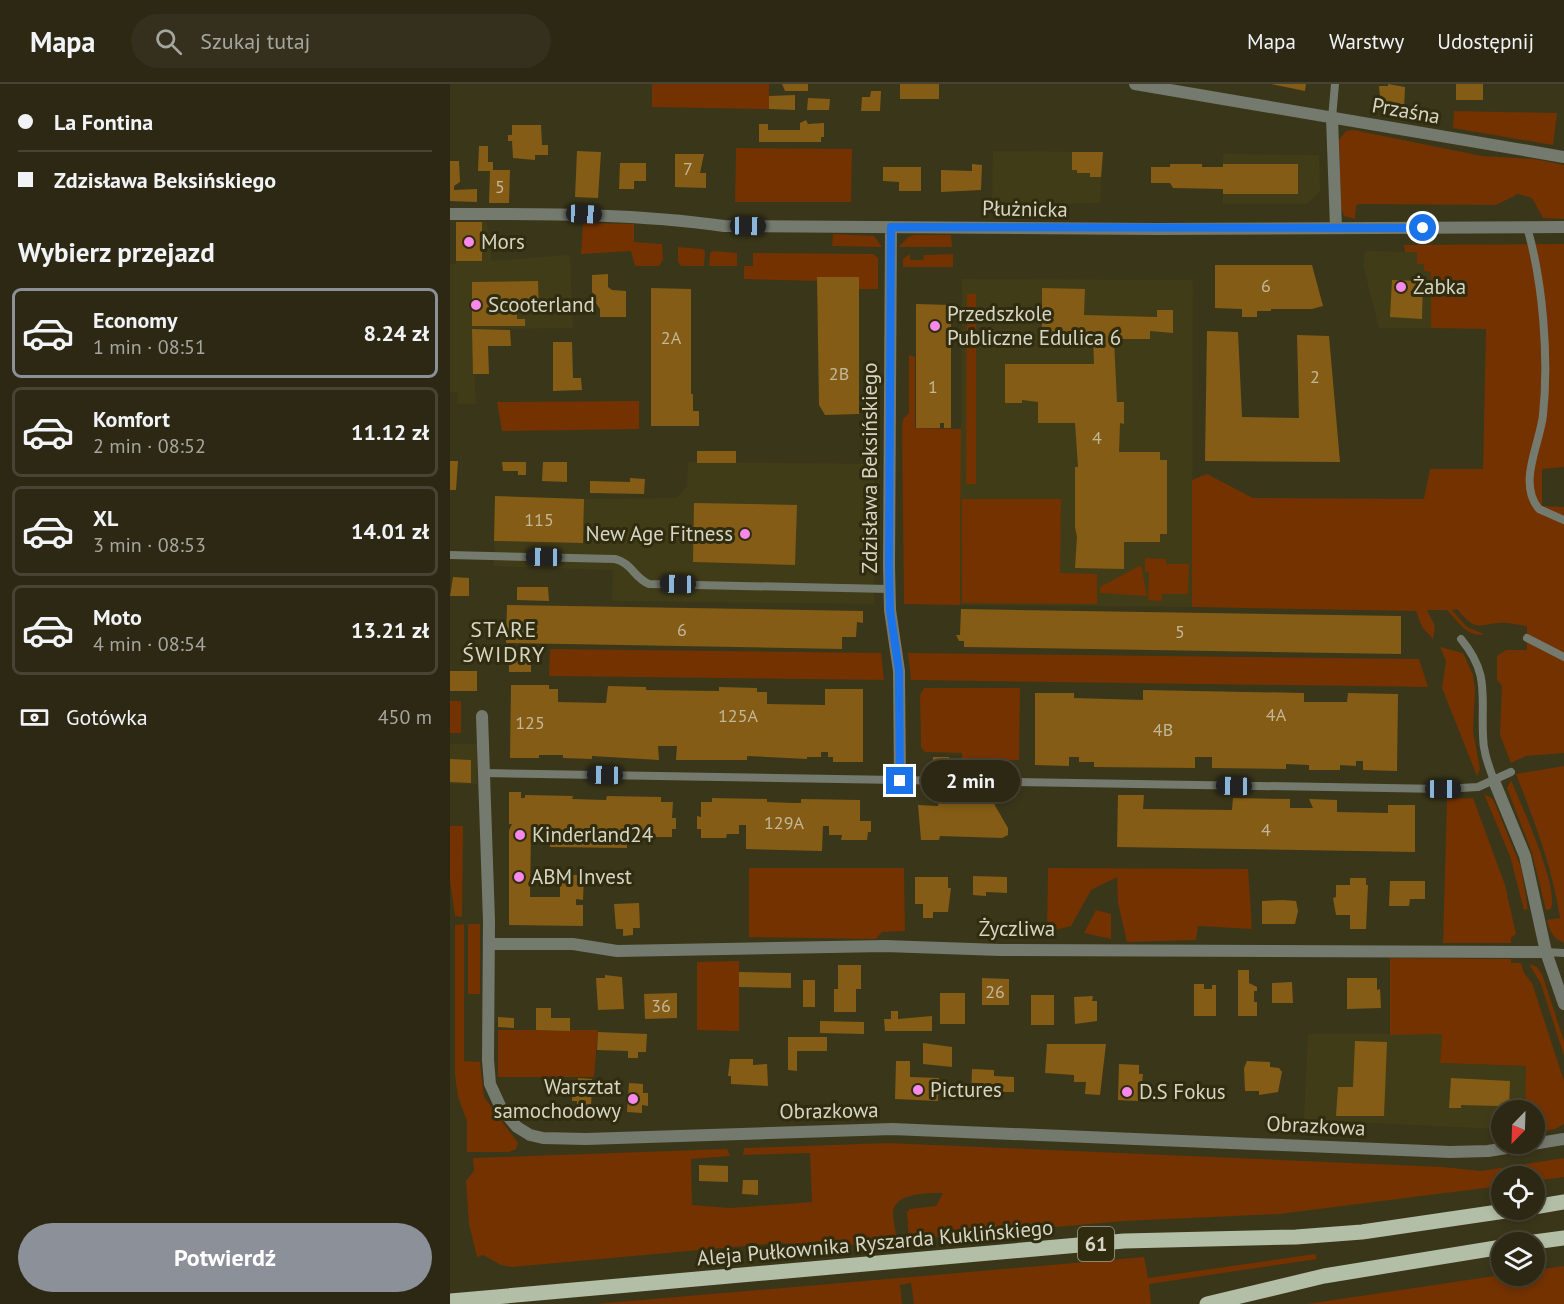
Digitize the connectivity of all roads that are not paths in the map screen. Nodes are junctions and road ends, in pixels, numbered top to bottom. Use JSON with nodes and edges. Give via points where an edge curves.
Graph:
{"nodes":[{"id":1,"x":1135,"y":84,"type":"edge"},
{"id":2,"x":1335,"y":84,"type":"edge"},
{"id":3,"x":1332,"y":118,"type":"junction"},
{"id":4,"x":1564,"y":157,"type":"edge"},
{"id":5,"x":450,"y":214,"type":"edge"},
{"id":6,"x":891,"y":227,"type":"junction"},
{"id":7,"x":1527,"y":227,"type":"junction"},
{"id":8,"x":1564,"y":227,"type":"edge"},
{"id":9,"x":1336,"y":228,"type":"junction"},
{"id":10,"x":1564,"y":520,"type":"edge"},
{"id":11,"x":450,"y":555,"type":"edge"},
{"id":12,"x":889,"y":589,"type":"junction"},
{"id":13,"x":1527,"y":638,"type":"dead end"},
{"id":14,"x":1461,"y":639,"type":"dead end"},
{"id":15,"x":1564,"y":657,"type":"edge"},
{"id":16,"x":482,"y":716,"type":"dead end"},
{"id":17,"x":1511,"y":772,"type":"dead end"},
{"id":18,"x":484,"y":773,"type":"junction"},
{"id":19,"x":900,"y":781,"type":"junction"},
{"id":20,"x":1494,"y":781,"type":"junction"},
{"id":21,"x":489,"y":944,"type":"junction"},
{"id":22,"x":1546,"y":952,"type":"junction"},
{"id":23,"x":1564,"y":953,"type":"edge"},
{"id":24,"x":1564,"y":1004,"type":"edge"},
{"id":25,"x":1564,"y":1139,"type":"edge"},
{"id":26,"x":1564,"y":1202,"type":"edge"},
{"id":27,"x":1545,"y":1205,"type":"edge"},
{"id":28,"x":1491,"y":1213,"type":"edge"},
{"id":29,"x":1564,"y":1238,"type":"edge"},
{"id":30,"x":1545,"y":1241,"type":"edge"},
{"id":31,"x":1491,"y":1249,"type":"edge"},
{"id":32,"x":450,"y":1301,"type":"edge"},
{"id":33,"x":1207,"y":1304,"type":"edge"}],
"edges":[{"from":1,"to":3,"type":"street","name":"Przaśna"},
{"from":2,"to":3,"type":"lane"},
{"from":3,"to":4,"type":"street","name":"Przaśna"},
{"from":3,"to":9,"type":"street"},
{"from":5,"to":6,"type":"street","name":"Płużnicka","via":[[584,214],[724,226]]},
{"from":6,"to":9,"type":"street","name":"Płużnicka"},
{"from":6,"to":12,"type":"street","name":"Zdzisława Beksińskiego"},
{"from":7,"to":8,"type":"street","name":"Płużnicka"},
{"from":7,"to":9,"type":"street","name":"Płużnicka"},
{"from":7,"to":10,"type":"lane","via":[[1540,284],[1543,350],[1543,414],[1530,489],[1539,509]]},
{"from":11,"to":12,"type":"lane","via":[[615,559],[624,561],[640,580],[649,584]]},
{"from":12,"to":19,"type":"street","name":"Zdzisława Beksińskiego","via":[[899,671]]},
{"from":13,"to":15,"type":"lane"},
{"from":14,"to":20,"type":"lane","via":[[1472,652],[1481,674],[1483,736]]},
{"from":16,"to":18,"type":"street","name":"Obrazkowa"},
{"from":17,"to":20,"type":"lane"},
{"from":18,"to":19,"type":"lane"},
{"from":18,"to":21,"type":"street","name":"Obrazkowa"},
{"from":19,"to":20,"type":"lane","via":[[1443,789],[1471,789]]},
{"from":20,"to":22,"type":"street","via":[[1525,856]]},
{"from":21,"to":22,"type":"street","name":"Życzliwa","via":[[573,944],[617,951],[885,946]]},
{"from":21,"to":25,"type":"street","name":"Obrazkowa","via":[[490,1084],[501,1108],[517,1127],[543,1138],[892,1129],[1450,1152],[1488,1151]]},
{"from":22,"to":23,"type":"lane"},
{"from":22,"to":24,"type":"street"},
{"from":26,"to":27,"type":"main road"},
{"from":28,"to":32,"type":"main road","name":"Aleja Pułkownika Ryszarda Kuklińskiego","number":"61","via":[[1362,1232],[1124,1241]]},
{"from":29,"to":30,"type":"main road"},
{"from":31,"to":33,"type":"main road","via":[[1324,1276]]}]}
